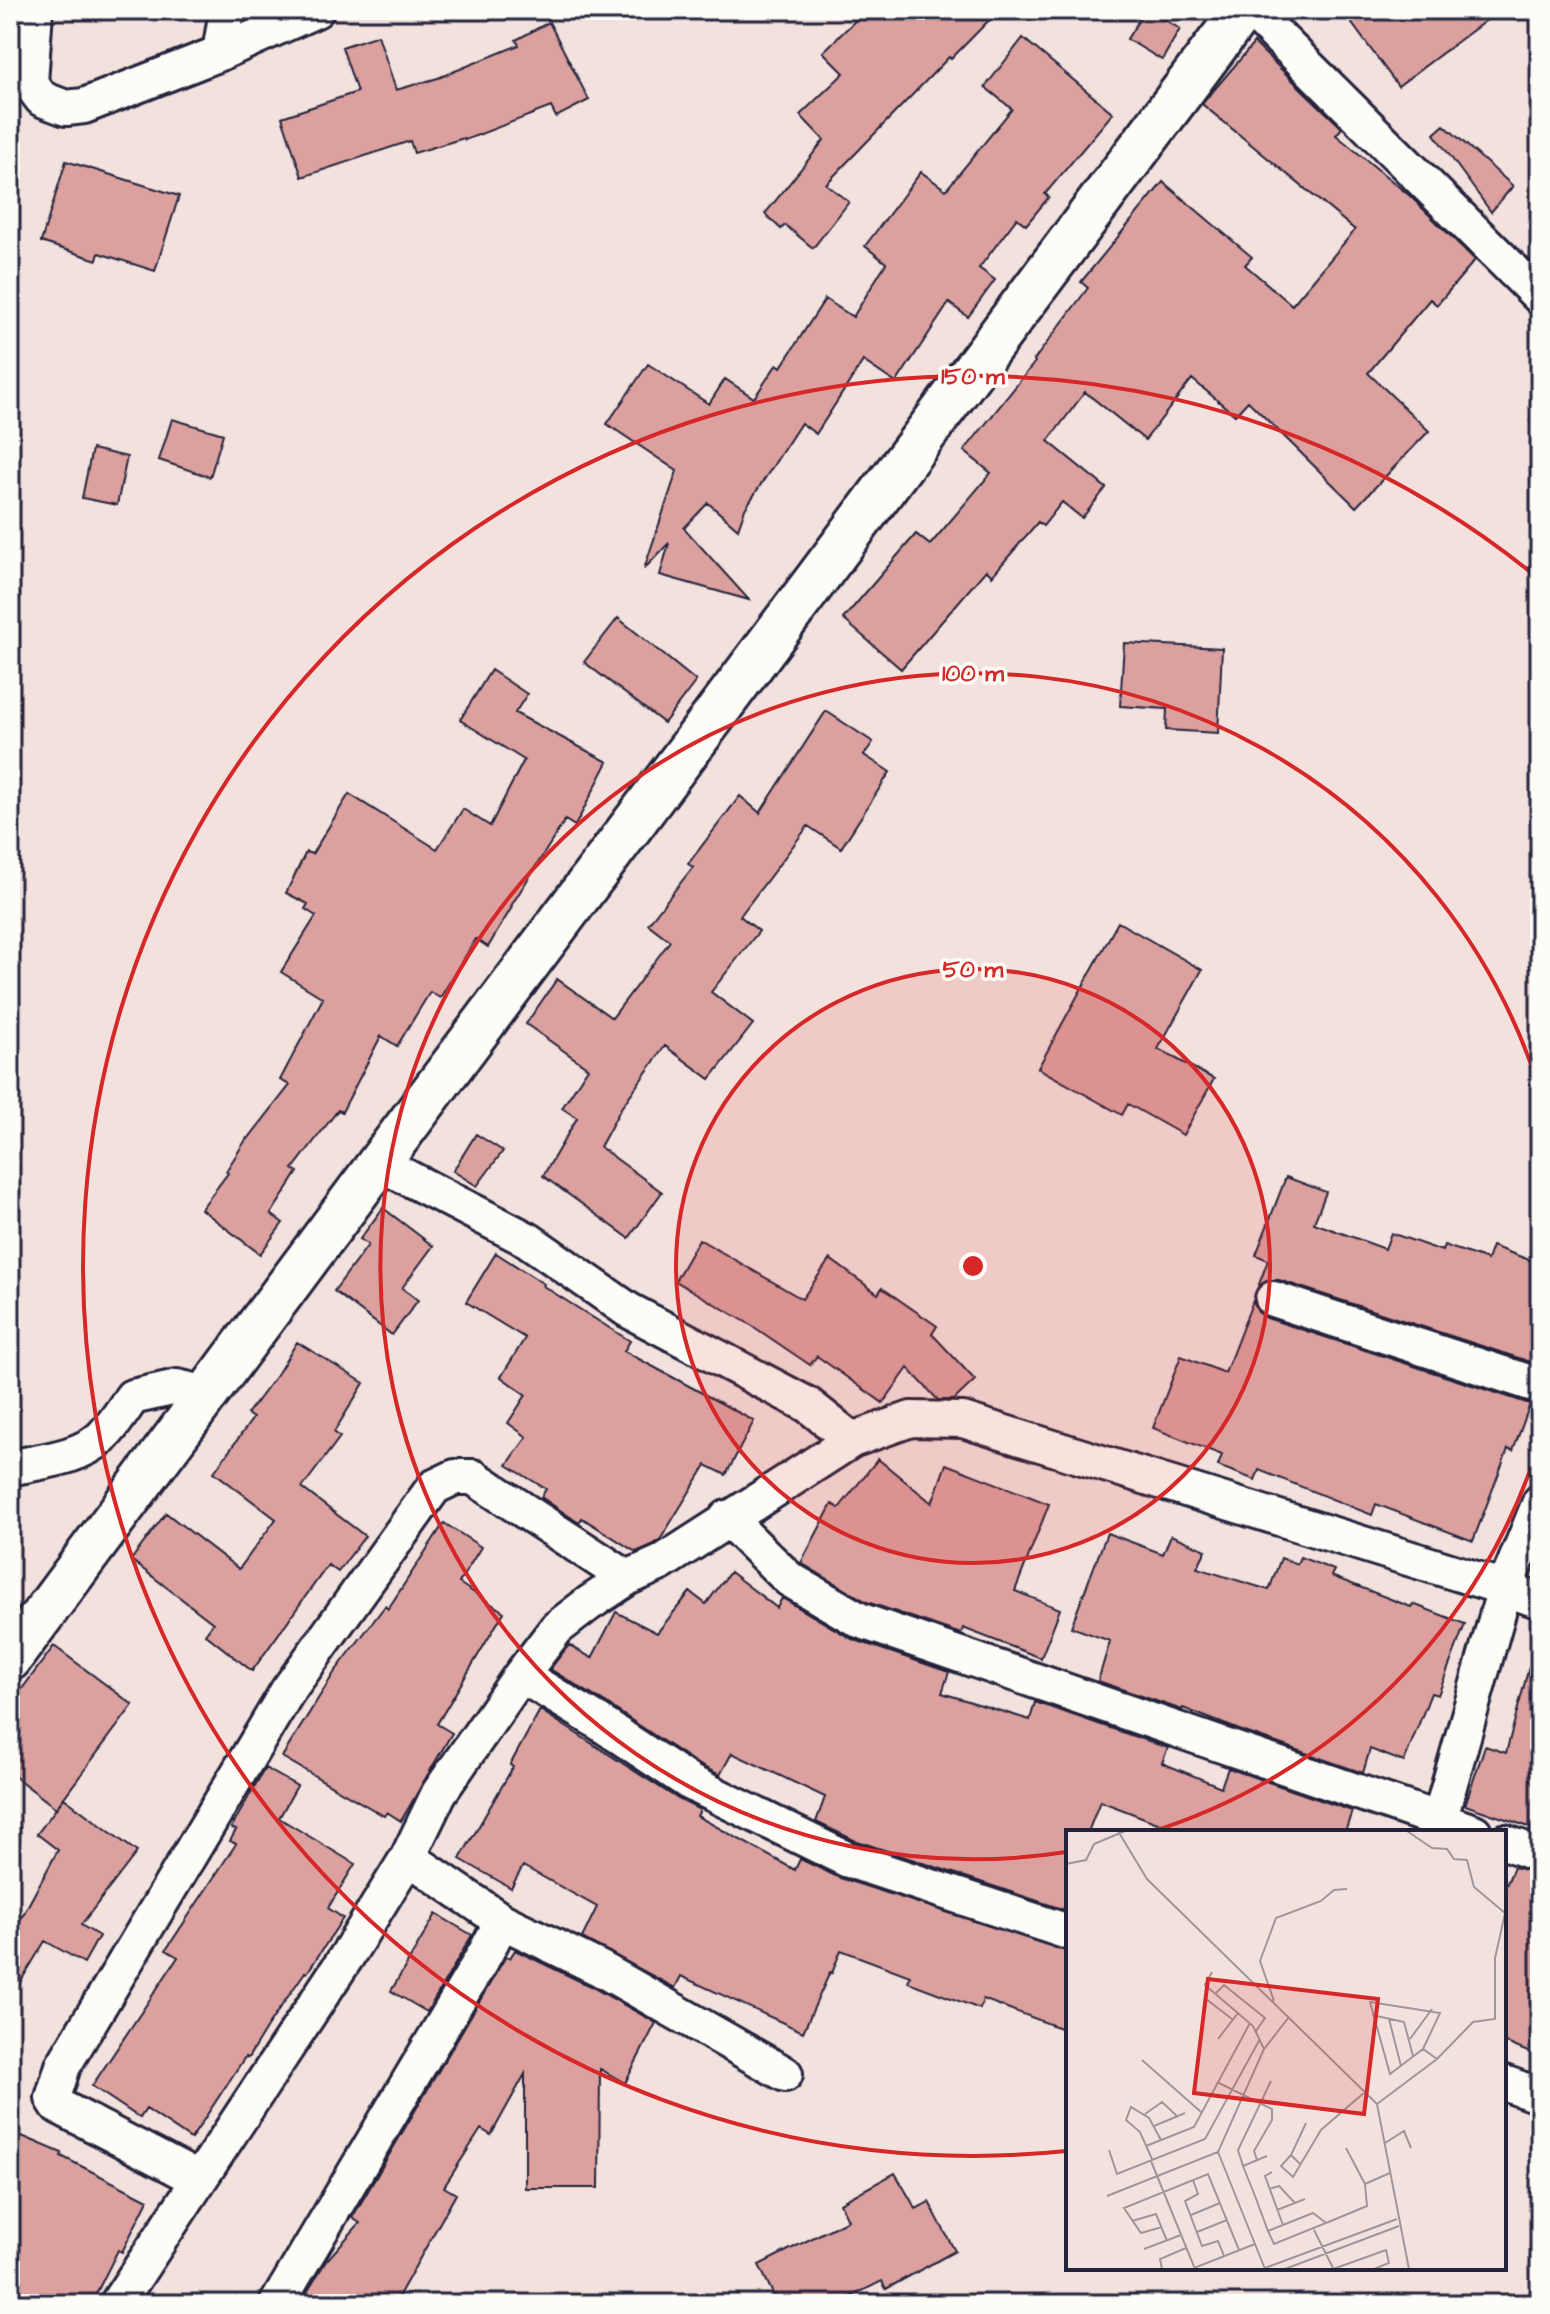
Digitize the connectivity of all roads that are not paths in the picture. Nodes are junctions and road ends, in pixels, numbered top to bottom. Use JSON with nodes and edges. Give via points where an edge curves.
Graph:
{"nodes":[{"id":1,"x":35,"y":10,"type":"edge"},
{"id":2,"x":227,"y":10,"type":"edge"},
{"id":3,"x":316,"y":10,"type":"edge"},
{"id":4,"x":1243,"y":10,"type":"edge"},
{"id":5,"x":1251,"y":10,"type":"edge"},
{"id":6,"x":220,"y":53,"type":"junction"},
{"id":7,"x":1540,"y":297,"type":"edge"},
{"id":8,"x":379,"y":1163,"type":"junction"},
{"id":9,"x":1273,"y":1299,"type":"dead end"},
{"id":10,"x":1540,"y":1386,"type":"edge"},
{"id":11,"x":207,"y":1394,"type":"junction"},
{"id":12,"x":852,"y":1440,"type":"junction"},
{"id":13,"x":10,"y":1468,"type":"edge"},
{"id":14,"x":1540,"y":1502,"type":"edge"},
{"id":15,"x":727,"y":1518,"type":"junction"},
{"id":16,"x":627,"y":1578,"type":"junction"},
{"id":17,"x":1505,"y":1588,"type":"junction"},
{"id":18,"x":1540,"y":1601,"type":"edge"},
{"id":19,"x":10,"y":1659,"type":"edge"},
{"id":20,"x":521,"y":1675,"type":"junction"},
{"id":21,"x":1438,"y":1826,"type":"edge"},
{"id":22,"x":1462,"y":1830,"type":"edge"},
{"id":23,"x":1506,"y":1843,"type":"edge"},
{"id":24,"x":1540,"y":1855,"type":"edge"},
{"id":25,"x":408,"y":1857,"type":"junction"},
{"id":26,"x":502,"y":1921,"type":"junction"},
{"id":27,"x":1066,"y":1931,"type":"edge"},
{"id":28,"x":785,"y":2074,"type":"dead end"},
{"id":29,"x":1506,"y":2084,"type":"edge"},
{"id":30,"x":1540,"y":2096,"type":"edge"},
{"id":31,"x":198,"y":2179,"type":"junction"},
{"id":32,"x":117,"y":2304,"type":"edge"},
{"id":33,"x":277,"y":2304,"type":"edge"}],
"edges":[{"from":1,"to":6,"type":"street","via":[[30,83],[42,99],[66,108],[84,106]]},
{"from":2,"to":6,"type":"street"},
{"from":3,"to":6,"type":"street"},
{"from":4,"to":8,"type":"street"},
{"from":5,"to":7,"type":"street"},
{"from":8,"to":11,"type":"street"},
{"from":8,"to":12,"type":"street","via":[[528,1240],[628,1310],[808,1405]]},
{"from":9,"to":10,"type":"street"},
{"from":11,"to":13,"type":"street","via":[[177,1387],[132,1397],[99,1439],[71,1455]]},
{"from":11,"to":19,"type":"street"},
{"from":12,"to":15,"type":"street"},
{"from":12,"to":17,"type":"street","via":[[911,1419],[963,1420]]},
{"from":14,"to":17,"type":"street"},
{"from":15,"to":16,"type":"street","via":[[661,1563]]},
{"from":15,"to":21,"type":"street","via":[[789,1579],[859,1620]]},
{"from":16,"to":20,"type":"street","via":[[557,1628]]},
{"from":16,"to":31,"type":"street","via":[[473,1477],[455,1477],[434,1487],[287,1692],[63,2066],[54,2090],[58,2106]]},
{"from":17,"to":18,"type":"street"},
{"from":17,"to":21,"type":"street"},
{"from":20,"to":25,"type":"street","via":[[439,1793]]},
{"from":20,"to":27,"type":"street","via":[[689,1782],[846,1859]]},
{"from":21,"to":22,"type":"street"},
{"from":23,"to":24,"type":"street"},
{"from":25,"to":26,"type":"street"},
{"from":25,"to":31,"type":"street"},
{"from":26,"to":28,"type":"street","via":[[601,1969]]},
{"from":26,"to":33,"type":"street"},
{"from":29,"to":30,"type":"street"},
{"from":31,"to":32,"type":"street"}]}
